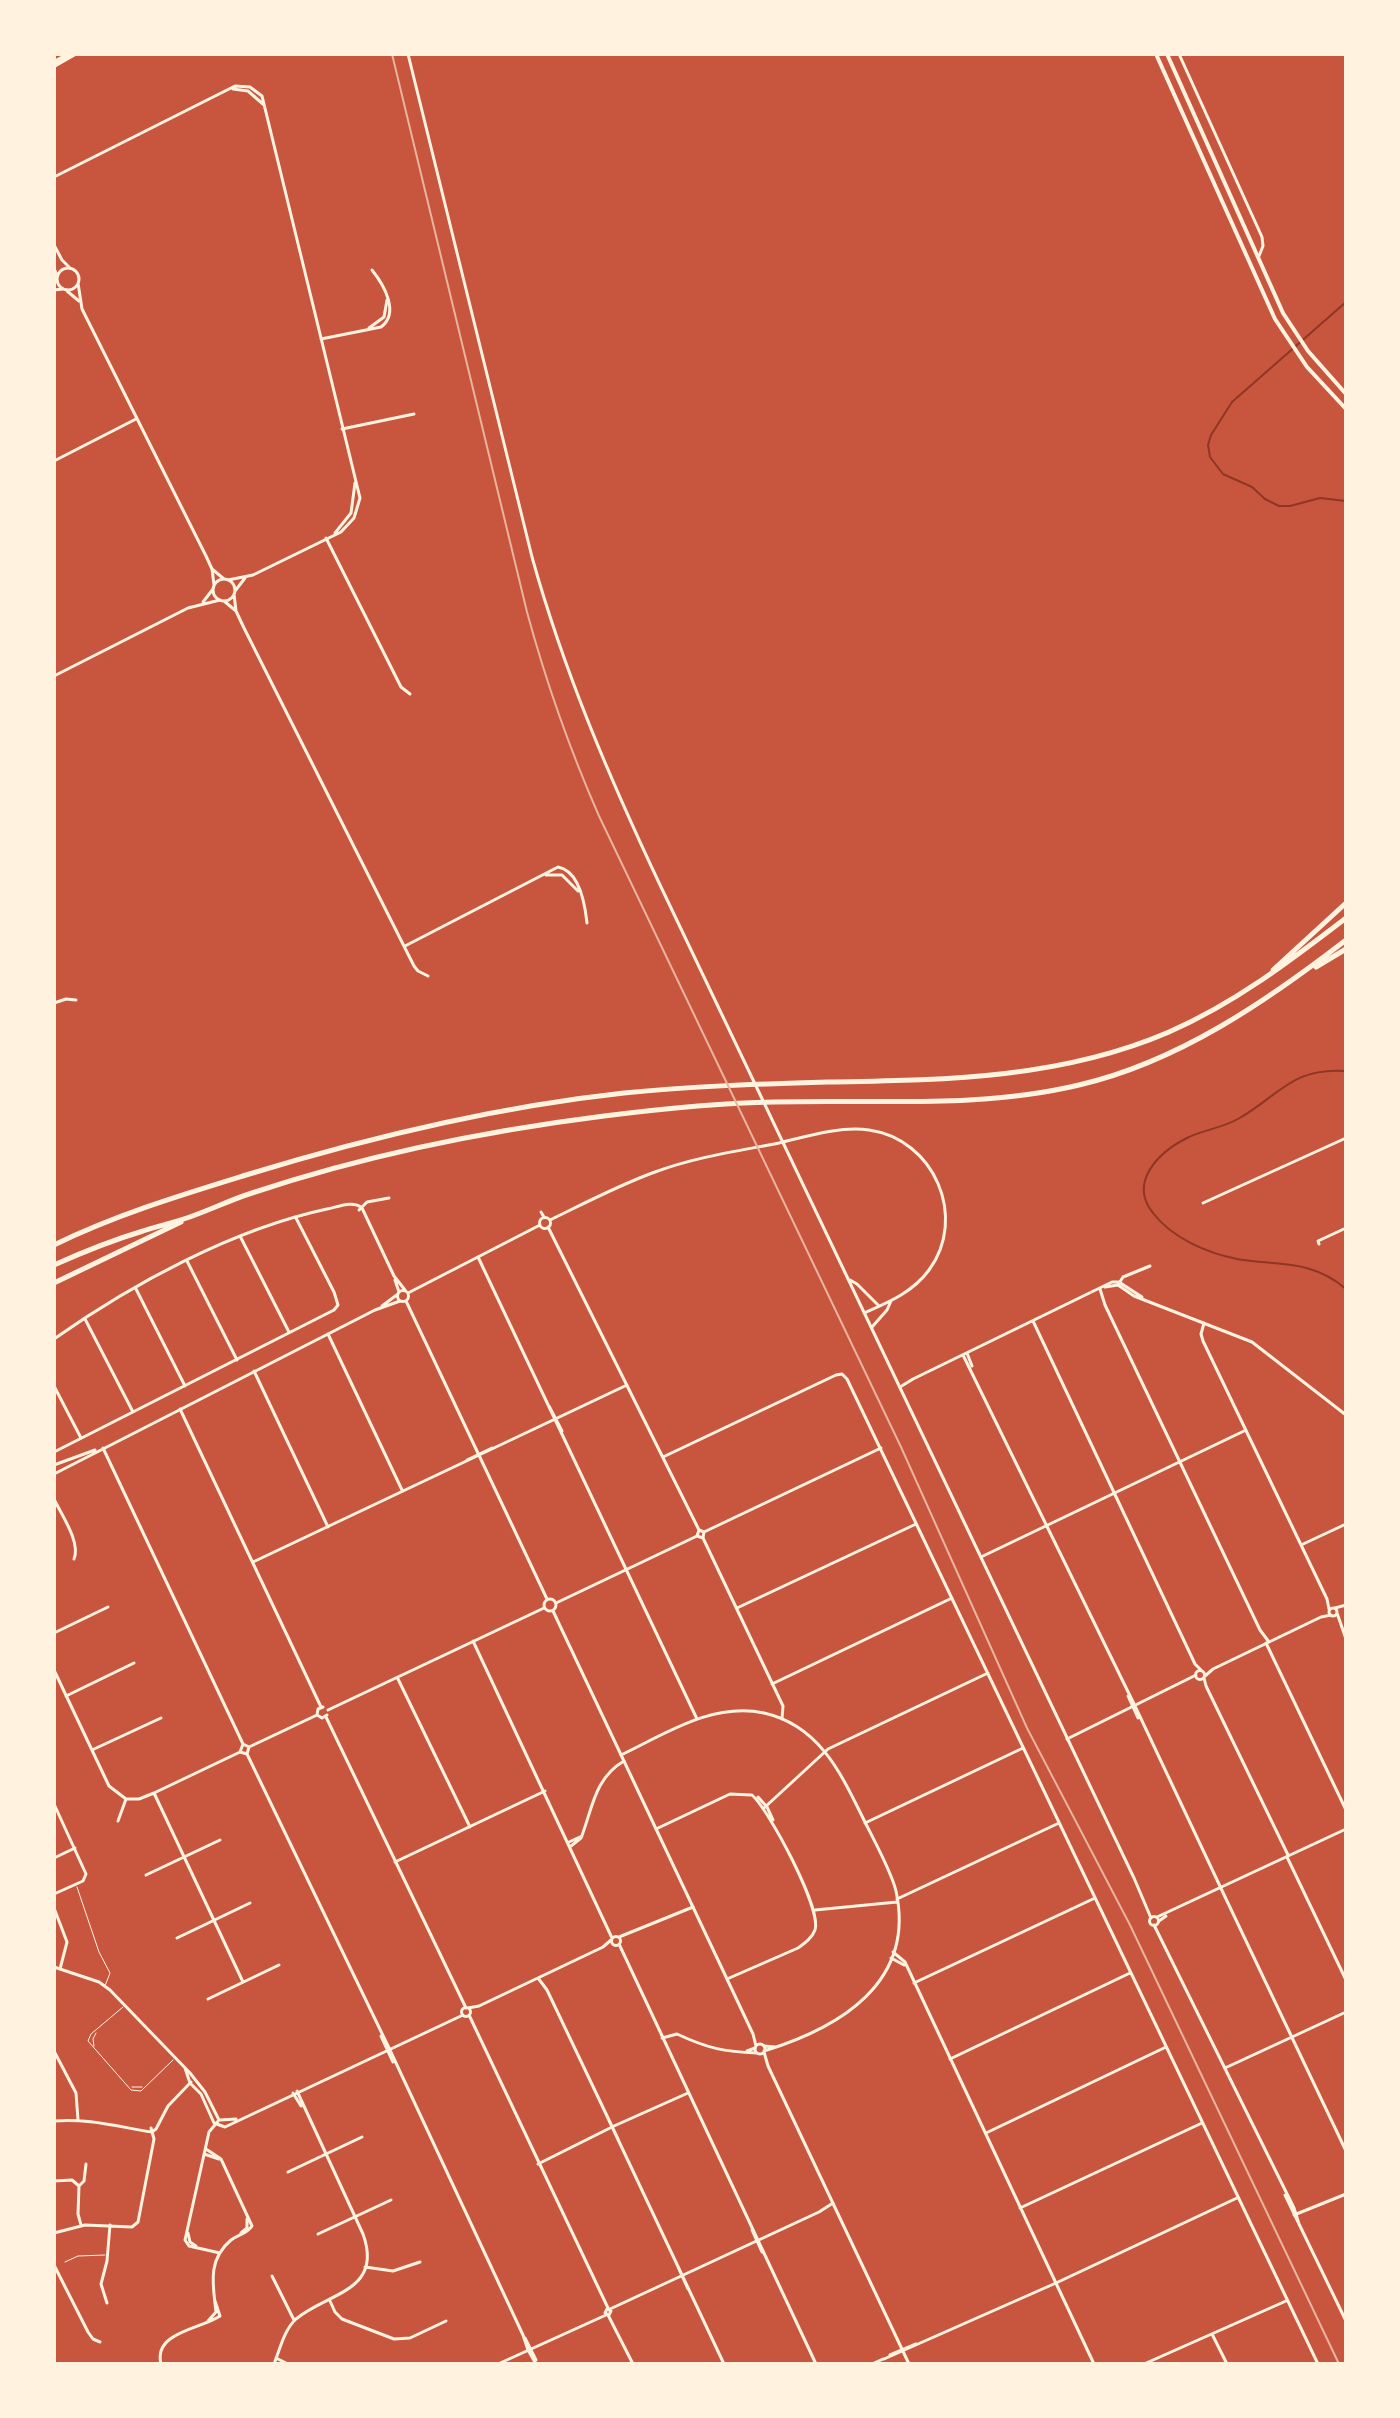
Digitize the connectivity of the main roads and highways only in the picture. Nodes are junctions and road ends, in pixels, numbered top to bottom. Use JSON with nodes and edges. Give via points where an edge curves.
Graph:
{"nodes":[{"id":1,"x":69,"y":54,"type":"edge"},
{"id":2,"x":75,"y":54,"type":"edge"},
{"id":3,"x":1156,"y":54,"type":"edge"},
{"id":4,"x":1167,"y":54,"type":"edge"},
{"id":5,"x":54,"y":64,"type":"edge"},
{"id":6,"x":1346,"y":394,"type":"edge"},
{"id":7,"x":1346,"y":409,"type":"edge"},
{"id":8,"x":1346,"y":903,"type":"edge"},
{"id":9,"x":1346,"y":918,"type":"edge"},
{"id":10,"x":1346,"y":940,"type":"edge"},
{"id":11,"x":1346,"y":949,"type":"edge"},
{"id":12,"x":1294,"y":979,"type":"junction"},
{"id":13,"x":1251,"y":989,"type":"junction"},
{"id":14,"x":196,"y":1215,"type":"junction"},
{"id":15,"x":54,"y":1245,"type":"edge"},
{"id":16,"x":54,"y":1265,"type":"edge"},
{"id":17,"x":56,"y":1283,"type":"edge"}],
"edges":[{"from":1,"to":5,"type":"main road"},
{"from":2,"to":5,"type":"main road"},
{"from":3,"to":7,"type":"main road","via":[[1280,327],[1307,367]]},
{"from":4,"to":6,"type":"main road","via":[[1288,321]]},
{"from":8,"to":13,"type":"highway"},
{"from":9,"to":13,"type":"highway"},
{"from":10,"to":12,"type":"highway"},
{"from":11,"to":12,"type":"highway"},
{"from":12,"to":14,"type":"highway","via":[[1160,1056],[1080,1085],[999,1098],[731,1103],[606,1115],[446,1142],[309,1175]]},
{"from":13,"to":15,"type":"highway","via":[[1167,1033],[1069,1065],[986,1077],[721,1085],[554,1102],[397,1132],[205,1187],[99,1223]]},
{"from":14,"to":16,"type":"highway"},
{"from":14,"to":17,"type":"highway"}]}
